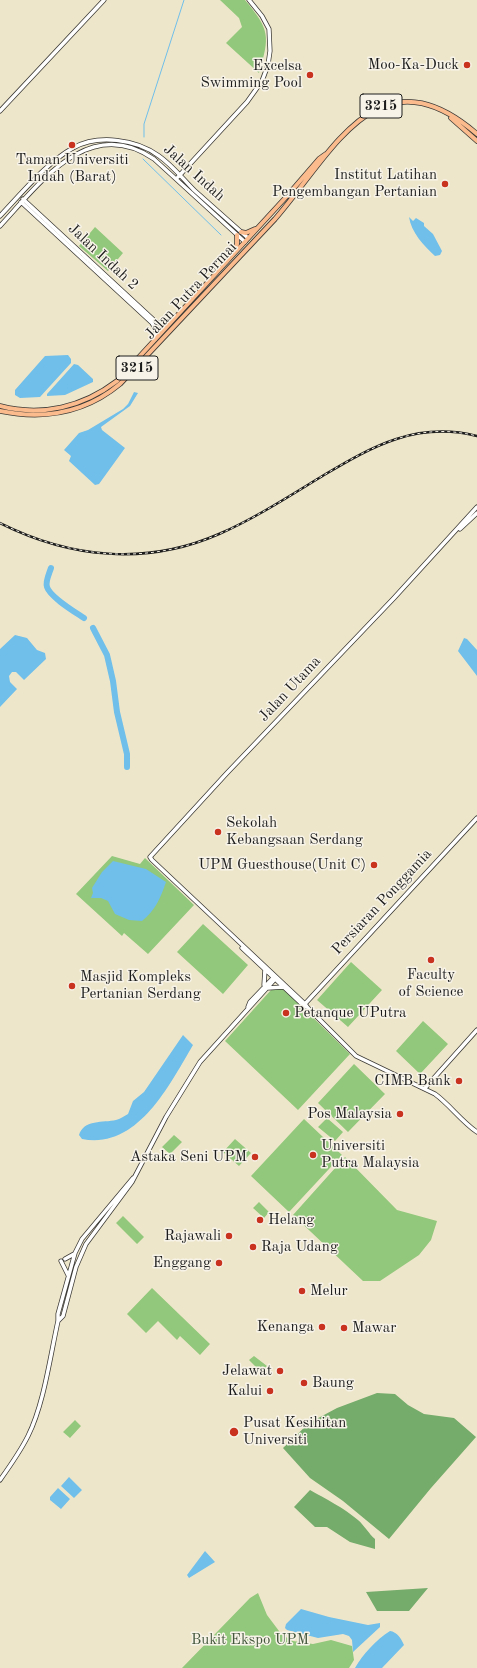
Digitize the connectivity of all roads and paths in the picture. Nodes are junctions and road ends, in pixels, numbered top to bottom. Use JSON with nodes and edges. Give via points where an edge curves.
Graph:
{"nodes":[{"id":1,"x":104,"y":0,"type":"edge"},
{"id":2,"x":249,"y":0,"type":"edge"},
{"id":3,"x":0,"y":111,"type":"edge"},
{"id":4,"x":447,"y":113,"type":"junction"},
{"id":5,"x":477,"y":134,"type":"edge"},
{"id":6,"x":477,"y":141,"type":"edge"},
{"id":7,"x":330,"y":151,"type":"junction"},
{"id":8,"x":179,"y":175,"type":"junction"},
{"id":9,"x":176,"y":179,"type":"junction"},
{"id":10,"x":18,"y":197,"type":"junction"},
{"id":11,"x":23,"y":201,"type":"junction"},
{"id":12,"x":0,"y":217,"type":"edge"},
{"id":13,"x":4,"y":222,"type":"junction"},
{"id":14,"x":260,"y":225,"type":"junction"},
{"id":15,"x":0,"y":226,"type":"edge"},
{"id":16,"x":264,"y":231,"type":"junction"},
{"id":17,"x":241,"y":232,"type":"junction"},
{"id":18,"x":237,"y":235,"type":"junction"},
{"id":19,"x":247,"y":241,"type":"junction"},
{"id":20,"x":240,"y":256,"type":"junction"},
{"id":21,"x":231,"y":258,"type":"junction"},
{"id":22,"x":174,"y":319,"type":"junction"},
{"id":23,"x":155,"y":339,"type":"junction"},
{"id":24,"x":0,"y":406,"type":"edge"},
{"id":25,"x":0,"y":411,"type":"edge"},
{"id":26,"x":477,"y":506,"type":"edge"},
{"id":27,"x":477,"y":513,"type":"edge"},
{"id":28,"x":449,"y":539,"type":"junction"},
{"id":29,"x":477,"y":818,"type":"edge"},
{"id":30,"x":232,"y":936,"type":"junction"},
{"id":31,"x":256,"y":958,"type":"junction"},
{"id":32,"x":264,"y":969,"type":"junction"},
{"id":33,"x":274,"y":978,"type":"junction"},
{"id":34,"x":265,"y":987,"type":"junction"},
{"id":35,"x":283,"y":987,"type":"junction"},
{"id":36,"x":291,"y":992,"type":"junction"},
{"id":37,"x":304,"y":1005,"type":"junction"},
{"id":38,"x":477,"y":1030,"type":"edge"},
{"id":39,"x":425,"y":1088,"type":"junction"},
{"id":40,"x":477,"y":1132,"type":"edge"},
{"id":41,"x":134,"y":1178,"type":"junction"},
{"id":42,"x":75,"y":1253,"type":"junction"},
{"id":43,"x":65,"y":1259,"type":"dead end"},
{"id":44,"x":61,"y":1261,"type":"dead end"},
{"id":45,"x":68,"y":1276,"type":"junction"},
{"id":46,"x":58,"y":1321,"type":"junction"},
{"id":47,"x":0,"y":1480,"type":"edge"}],
"edges":[{"from":1,"to":3,"type":"street"},
{"from":2,"to":8,"type":"street","via":[[269,29],[270,51],[262,81],[247,102]]},
{"from":4,"to":5,"type":"main road","number":"3215"},
{"from":4,"to":6,"type":"main road","number":"3215"},
{"from":4,"to":7,"type":"main road","name":"Jalan Putra Permai","number":"3215","via":[[438,107],[421,102],[387,104],[359,120]]},
{"from":7,"to":14,"type":"main road","name":"Jalan Putra Permai","number":"3215","via":[[319,158]]},
{"from":7,"to":16,"type":"main road","name":"Jalan Putra Permai","number":"3215"},
{"from":8,"to":9,"type":"street"},
{"from":8,"to":10,"type":"street","name":"Jalan Indah","via":[[149,150],[125,142],[103,140],[81,144],[69,150],[44,170]]},
{"from":8,"to":17,"type":"street","name":"Jalan Indah"},
{"from":9,"to":11,"type":"street","name":"Jalan Indah","via":[[148,155],[130,147],[111,144],[87,149],[68,158]]},
{"from":9,"to":18,"type":"street","name":"Jalan Indah"},
{"from":10,"to":11,"type":"street","name":"Jalan Indah 2"},
{"from":10,"to":12,"type":"street","name":"Jalan Indah"},
{"from":11,"to":13,"type":"street","name":"Jalan Indah"},
{"from":11,"to":22,"type":"street","name":"Jalan Indah 2","via":[[156,322],[163,324]]},
{"from":11,"to":23,"type":"street","name":"Jalan Indah 2","via":[[153,324],[156,330]]},
{"from":12,"to":13,"type":"street"},
{"from":13,"to":15,"type":"street","name":"Jalan Indah"},
{"from":14,"to":17,"type":"main road","via":[[248,232]]},
{"from":14,"to":19,"type":"main road","name":"Jalan Putra Permai","number":"3215"},
{"from":16,"to":19,"type":"main road"},
{"from":16,"to":20,"type":"main road","name":"Jalan Putra Permai","number":"3215"},
{"from":17,"to":19,"type":"street","name":"Jalan Indah"},
{"from":18,"to":19,"type":"street","name":"Jalan Indah"},
{"from":18,"to":21,"type":"main road","via":[[237,244]]},
{"from":19,"to":20,"type":"main road"},
{"from":19,"to":21,"type":"main road","name":"Jalan Putra Permai","number":"3215"},
{"from":20,"to":25,"type":"main road","name":"Jalan Putra Permai","number":"3215","via":[[132,374],[104,396],[74,409],[39,416]]},
{"from":21,"to":22,"type":"main road","name":"Jalan Putra Permai","number":"3215"},
{"from":22,"to":23,"type":"main road","name":"Jalan Putra Permai","number":"3215"},
{"from":23,"to":24,"type":"main road","name":"Jalan Putra Permai","number":"3215","via":[[117,381],[82,402],[42,411]]},
{"from":26,"to":28,"type":"street","name":"Jalan Utama"},
{"from":27,"to":28,"type":"street","name":"Jalan Utama"},
{"from":28,"to":30,"type":"street","name":"Jalan Utama","via":[[150,857]]},
{"from":29,"to":37,"type":"street","name":"Persiaran Ponggamia"},
{"from":30,"to":31,"type":"street"},
{"from":30,"to":32,"type":"street"},
{"from":31,"to":33,"type":"street"},
{"from":31,"to":36,"type":"street"},
{"from":32,"to":33,"type":"street"},
{"from":32,"to":34,"type":"street"},
{"from":33,"to":34,"type":"street"},
{"from":33,"to":35,"type":"street"},
{"from":33,"to":36,"type":"street"},
{"from":34,"to":35,"type":"street"},
{"from":34,"to":41,"type":"street","via":[[191,1074]]},
{"from":35,"to":37,"type":"street"},
{"from":36,"to":37,"type":"street"},
{"from":37,"to":39,"type":"street","via":[[356,1056]]},
{"from":38,"to":39,"type":"street"},
{"from":39,"to":40,"type":"street","via":[[441,1098]]},
{"from":41,"to":42,"type":"street","via":[[82,1239]]},
{"from":41,"to":46,"type":"street","via":[[82,1252],[63,1316]]},
{"from":42,"to":43,"type":"street"},
{"from":42,"to":45,"type":"street"},
{"from":44,"to":45,"type":"street"},
{"from":45,"to":46,"type":"street"},
{"from":46,"to":47,"type":"street","via":[[34,1420],[19,1452]]}]}
